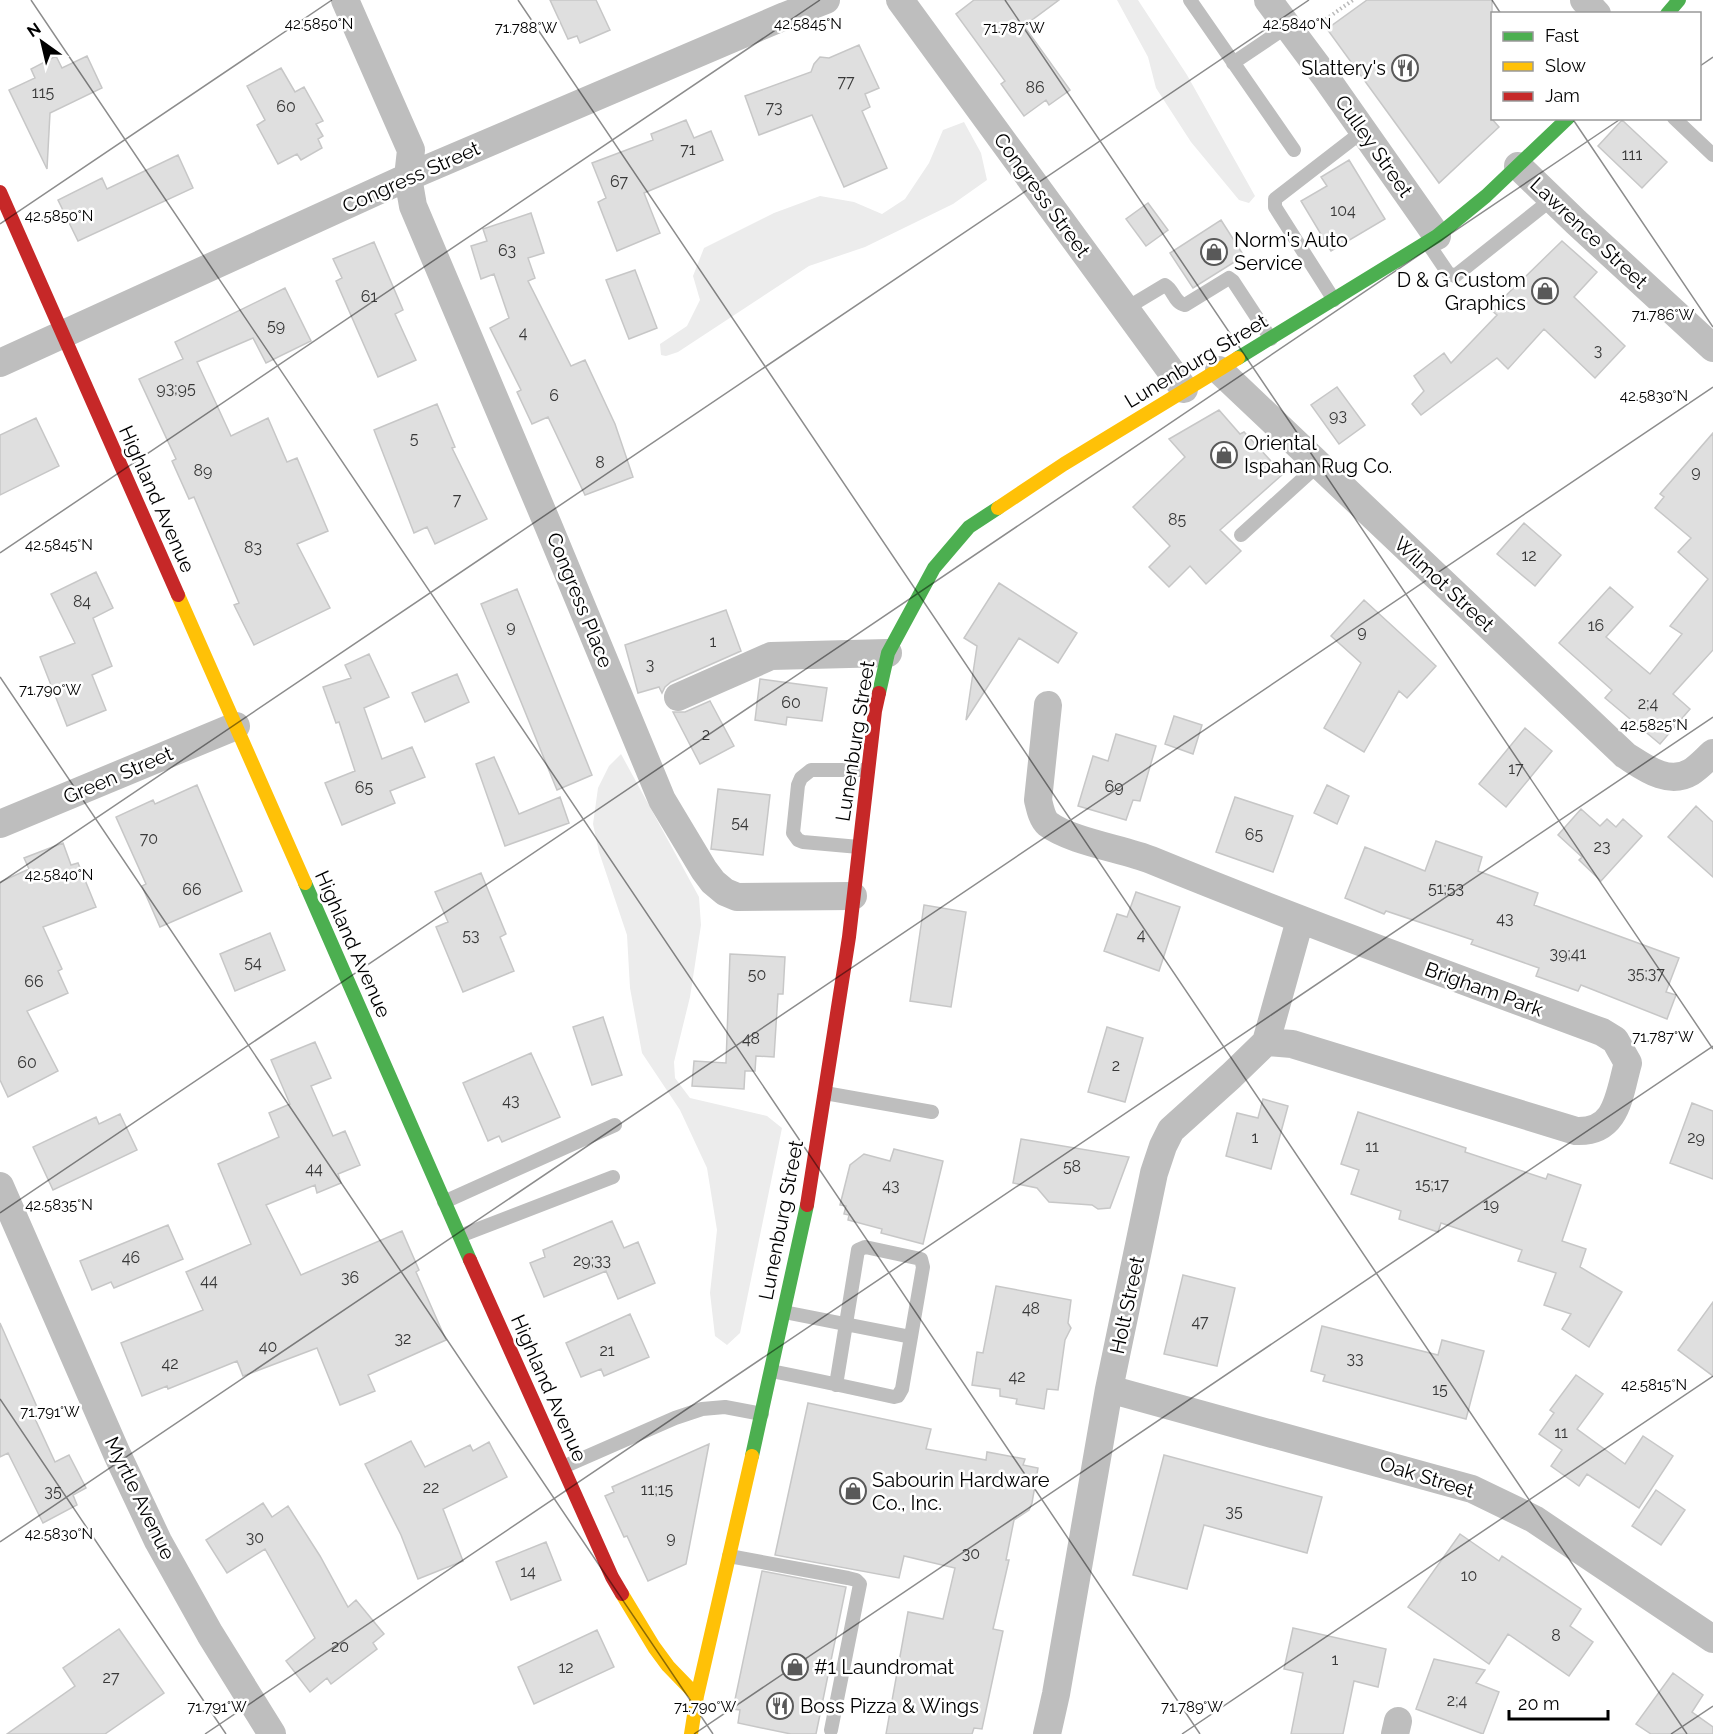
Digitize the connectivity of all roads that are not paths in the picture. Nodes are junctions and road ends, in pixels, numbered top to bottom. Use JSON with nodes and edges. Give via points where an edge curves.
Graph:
{"nodes":[{"id":1,"x":826,"y":0,"type":"edge"},
{"id":2,"x":900,"y":0,"type":"edge"},
{"id":3,"x":1190,"y":0,"type":"edge"},
{"id":4,"x":1268,"y":0,"type":"edge"},
{"id":5,"x":1584,"y":0,"type":"edge"},
{"id":6,"x":1679,"y":0,"type":"edge"},
{"id":7,"x":351,"y":2,"type":"edge"},
{"id":8,"x":781,"y":8,"type":"edge"},
{"id":9,"x":1594,"y":12,"type":"edge"},
{"id":10,"x":1669,"y":12,"type":"edge"},
{"id":11,"x":1288,"y":27,"type":"junction"},
{"id":12,"x":1233,"y":63,"type":"junction"},
{"id":13,"x":1566,"y":120,"type":"edge"},
{"id":14,"x":1676,"y":120,"type":"edge"},
{"id":15,"x":1363,"y":131,"type":"junction"},
{"id":16,"x":1294,"y":150,"type":"dead end"},
{"id":17,"x":1713,"y":155,"type":"edge"},
{"id":18,"x":1518,"y":166,"type":"junction"},
{"id":19,"x":408,"y":177,"type":"junction"},
{"id":20,"x":0,"y":192,"type":"edge"},
{"id":21,"x":1552,"y":199,"type":"junction"},
{"id":22,"x":1432,"y":239,"type":"junction"},
{"id":23,"x":1334,"y":300,"type":"junction"},
{"id":24,"x":1125,"y":309,"type":"junction"},
{"id":25,"x":64,"y":334,"type":"junction"},
{"id":26,"x":1270,"y":339,"type":"junction"},
{"id":27,"x":1713,"y":348,"type":"edge"},
{"id":28,"x":0,"y":363,"type":"edge"},
{"id":29,"x":1219,"y":370,"type":"junction"},
{"id":30,"x":1185,"y":389,"type":"junction"},
{"id":31,"x":1318,"y":465,"type":"junction"},
{"id":32,"x":1241,"y":535,"type":"dead end"},
{"id":33,"x":888,"y":653,"type":"junction"},
{"id":34,"x":678,"y":697,"type":"dead end"},
{"id":35,"x":1048,"y":705,"type":"dead end"},
{"id":36,"x":236,"y":726,"type":"junction"},
{"id":37,"x":1713,"y":753,"type":"edge"},
{"id":38,"x":869,"y":770,"type":"junction"},
{"id":39,"x":0,"y":824,"type":"edge"},
{"id":40,"x":860,"y":847,"type":"junction"},
{"id":41,"x":854,"y":896,"type":"junction"},
{"id":42,"x":1299,"y":920,"type":"junction"},
{"id":43,"x":1266,"y":1041,"type":"junction"},
{"id":44,"x":825,"y":1092,"type":"junction"},
{"id":45,"x":932,"y":1112,"type":"dead end"},
{"id":46,"x":615,"y":1125,"type":"dead end"},
{"id":47,"x":613,"y":1177,"type":"dead end"},
{"id":48,"x":0,"y":1186,"type":"edge"},
{"id":49,"x":444,"y":1202,"type":"junction"},
{"id":50,"x":460,"y":1236,"type":"junction"},
{"id":51,"x":783,"y":1312,"type":"junction"},
{"id":52,"x":846,"y":1324,"type":"junction"},
{"id":53,"x":911,"y":1337,"type":"junction"},
{"id":54,"x":771,"y":1371,"type":"junction"},
{"id":55,"x":836,"y":1385,"type":"junction"},
{"id":56,"x":1109,"y":1389,"type":"junction"},
{"id":57,"x":762,"y":1414,"type":"junction"},
{"id":58,"x":563,"y":1467,"type":"junction"},
{"id":59,"x":729,"y":1556,"type":"junction"},
{"id":60,"x":1713,"y":1639,"type":"edge"},
{"id":61,"x":697,"y":1696,"type":"junction"},
{"id":62,"x":831,"y":1730,"type":"dead end"},
{"id":63,"x":272,"y":1734,"type":"edge"},
{"id":64,"x":676,"y":1734,"type":"edge"},
{"id":65,"x":691,"y":1734,"type":"edge"},
{"id":66,"x":1047,"y":1734,"type":"edge"}],
"edges":[{"from":1,"to":8,"type":"street","name":"Congress Street"},
{"from":2,"to":24,"type":"street","name":"Congress Street"},
{"from":3,"to":12,"type":"lane"},
{"from":4,"to":11,"type":"street","name":"Culley Street"},
{"from":5,"to":9,"type":"street"},
{"from":6,"to":10,"type":"main road"},
{"from":7,"to":19,"type":"street","name":"Congress Place","via":[[411,150]]},
{"from":8,"to":19,"type":"street","name":"Congress Street"},
{"from":11,"to":12,"type":"lane"},
{"from":11,"to":15,"type":"street","name":"Culley Street"},
{"from":12,"to":16,"type":"lane"},
{"from":13,"to":18,"type":"main road","name":"Lunenburg Street"},
{"from":14,"to":17,"type":"lane"},
{"from":15,"to":22,"type":"street","name":"Culley Street"},
{"from":15,"to":23,"type":"lane","via":[[1275,199],[1275,207]]},
{"from":18,"to":21,"type":"street","name":"Lawrence Street"},
{"from":18,"to":22,"type":"main road","name":"Lunenburg Street"},
{"from":19,"to":25,"type":"street","name":"Congress Street"},
{"from":19,"to":41,"type":"street","name":"Congress Place","via":[[413,206],[662,800],[704,870],[724,892],[737,897]]},
{"from":20,"to":25,"type":"main road","name":"Highland Avenue"},
{"from":21,"to":22,"type":"lane","via":[[1455,276],[1448,273]]},
{"from":21,"to":27,"type":"street","name":"Lawrence Street"},
{"from":22,"to":23,"type":"main road","name":"Lunenburg Street"},
{"from":23,"to":26,"type":"main road","name":"Lunenburg Street"},
{"from":24,"to":26,"type":"lane","via":[[1165,285],[1185,305],[1229,278]]},
{"from":24,"to":30,"type":"street","name":"Congress Street"},
{"from":25,"to":28,"type":"street","name":"Congress Street"},
{"from":25,"to":36,"type":"main road","name":"Highland Avenue"},
{"from":26,"to":29,"type":"main road","name":"Lunenburg Street"},
{"from":29,"to":30,"type":"main road","name":"Lunenburg Street"},
{"from":29,"to":31,"type":"street","name":"Wilmot Street"},
{"from":30,"to":33,"type":"main road","name":"Lunenburg Street","via":[[969,527],[934,568]]},
{"from":31,"to":32,"type":"lane"},
{"from":31,"to":37,"type":"street","name":"Wilmot Street","via":[[1625,755],[1668,777],[1690,773]]},
{"from":33,"to":34,"type":"street","via":[[771,656]]},
{"from":33,"to":38,"type":"main road","name":"Lunenburg Street","via":[[875,711]]},
{"from":35,"to":42,"type":"street","name":"Brigham Park","via":[[1038,800],[1047,823]]},
{"from":36,"to":39,"type":"street","name":"Green Street"},
{"from":36,"to":49,"type":"main road","name":"Highland Avenue"},
{"from":38,"to":40,"type":"main road","name":"Lunenburg Street"},
{"from":38,"to":40,"type":"lane","via":[[811,770],[798,785],[793,833],[798,840]]},
{"from":40,"to":41,"type":"main road","name":"Lunenburg Street"},
{"from":41,"to":44,"type":"main road","name":"Lunenburg Street"},
{"from":42,"to":43,"type":"street","name":"Holt Street"},
{"from":42,"to":43,"type":"street","name":"Brigham Park","via":[[1602,1032],[1615,1040],[1628,1063],[1612,1115],[1603,1126],[1590,1132],[1576,1131],[1292,1044]]},
{"from":43,"to":56,"type":"street","name":"Holt Street","via":[[1171,1130],[1163,1146]]},
{"from":44,"to":45,"type":"lane"},
{"from":44,"to":51,"type":"main road","name":"Lunenburg Street","via":[[807,1203]]},
{"from":46,"to":49,"type":"lane"},
{"from":47,"to":50,"type":"lane"},
{"from":48,"to":63,"type":"street","name":"Myrtle Avenue","via":[[158,1541]]},
{"from":49,"to":50,"type":"main road","name":"Highland Avenue"},
{"from":50,"to":58,"type":"main road","name":"Highland Avenue"},
{"from":51,"to":52,"type":"lane"},
{"from":51,"to":54,"type":"main road","name":"Lunenburg Street"},
{"from":52,"to":53,"type":"lane"},
{"from":52,"to":53,"type":"lane","via":[[858,1250],[865,1247],[921,1259],[923,1267]]},
{"from":52,"to":55,"type":"lane"},
{"from":53,"to":55,"type":"lane","via":[[898,1396]]},
{"from":54,"to":55,"type":"lane"},
{"from":54,"to":57,"type":"main road","name":"Lunenburg Street"},
{"from":56,"to":60,"type":"street","name":"Oak Street","via":[[1472,1489],[1534,1519]]},
{"from":56,"to":66,"type":"street","name":"Holt Street"},
{"from":57,"to":58,"type":"lane","via":[[725,1407],[702,1408]]},
{"from":57,"to":59,"type":"main road","name":"Lunenburg Street"},
{"from":58,"to":61,"type":"main road","name":"Highland Avenue","via":[[624,1598],[668,1666]]},
{"from":59,"to":61,"type":"main road","name":"Lunenburg Street"},
{"from":59,"to":62,"type":"lane","via":[[848,1578],[860,1584]]},
{"from":61,"to":64,"type":"main road","name":"Lunenburg Street"},
{"from":61,"to":65,"type":"main road","name":"Lunenburg Street"}]}
